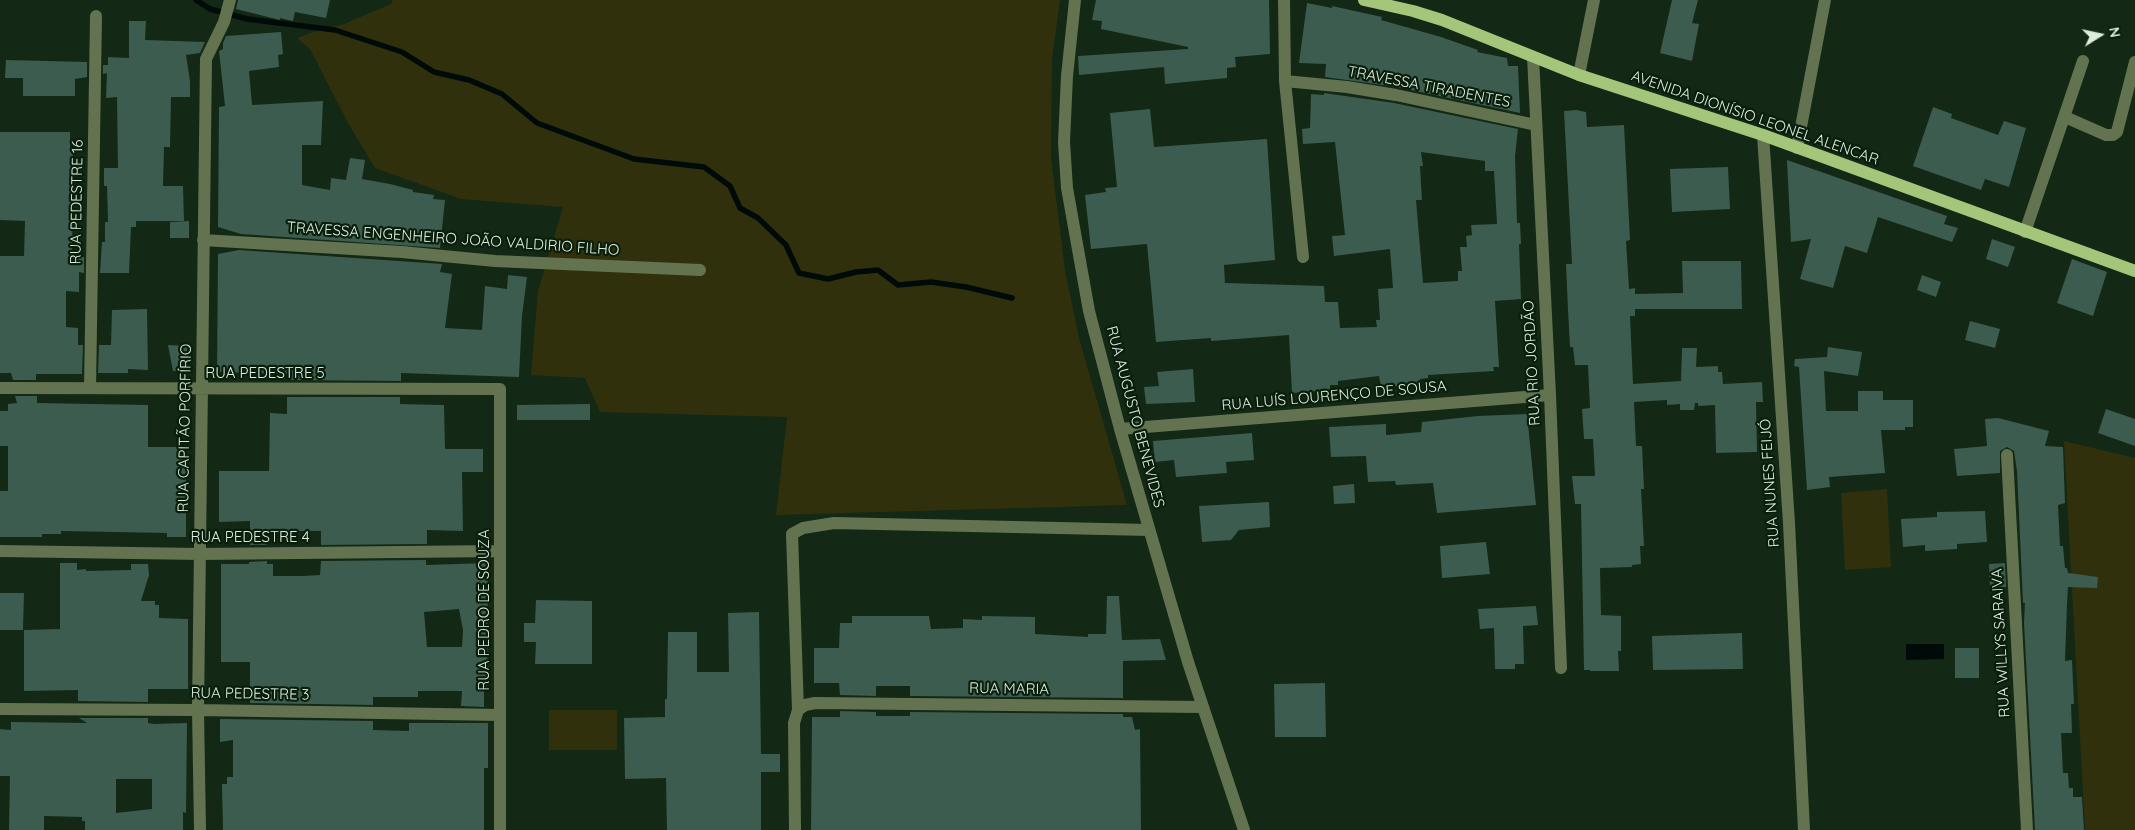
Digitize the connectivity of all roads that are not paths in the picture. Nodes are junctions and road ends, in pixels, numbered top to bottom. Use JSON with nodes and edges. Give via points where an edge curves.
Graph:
{"nodes":[{"id":1,"x":1075,"y":0,"type":"edge"},
{"id":2,"x":1284,"y":0,"type":"edge"},
{"id":3,"x":1364,"y":0,"type":"edge"},
{"id":4,"x":1594,"y":0,"type":"edge"},
{"id":5,"x":1825,"y":0,"type":"edge"},
{"id":6,"x":229,"y":4,"type":"edge"},
{"id":7,"x":96,"y":16,"type":"dead end"},
{"id":8,"x":1533,"y":58,"type":"junction"},
{"id":9,"x":2084,"y":61,"type":"dead end"},
{"id":10,"x":2135,"y":62,"type":"edge"},
{"id":11,"x":1579,"y":75,"type":"junction"},
{"id":12,"x":1285,"y":82,"type":"junction"},
{"id":13,"x":2065,"y":117,"type":"junction"},
{"id":14,"x":1536,"y":125,"type":"junction"},
{"id":15,"x":1764,"y":135,"type":"junction"},
{"id":16,"x":1797,"y":148,"type":"junction"},
{"id":17,"x":2025,"y":232,"type":"junction"},
{"id":18,"x":204,"y":240,"type":"junction"},
{"id":19,"x":1302,"y":257,"type":"dead end"},
{"id":20,"x":700,"y":270,"type":"dead end"},
{"id":21,"x":2135,"y":270,"type":"edge"},
{"id":22,"x":0,"y":388,"type":"edge"},
{"id":23,"x":90,"y":388,"type":"junction"},
{"id":24,"x":202,"y":389,"type":"junction"},
{"id":25,"x":500,"y":389,"type":"joint"},
{"id":26,"x":1550,"y":395,"type":"junction"},
{"id":27,"x":1120,"y":429,"type":"junction"},
{"id":28,"x":2007,"y":455,"type":"dead end"},
{"id":29,"x":1149,"y":530,"type":"junction"},
{"id":30,"x":0,"y":551,"type":"edge"},
{"id":31,"x":500,"y":551,"type":"junction"},
{"id":32,"x":200,"y":554,"type":"junction"},
{"id":33,"x":1561,"y":668,"type":"dead end"},
{"id":34,"x":1202,"y":707,"type":"junction"},
{"id":35,"x":0,"y":709,"type":"edge"},
{"id":36,"x":198,"y":710,"type":"junction"},
{"id":37,"x":798,"y":710,"type":"junction"},
{"id":38,"x":500,"y":715,"type":"junction"},
{"id":39,"x":200,"y":830,"type":"edge"},
{"id":40,"x":500,"y":830,"type":"edge"},
{"id":41,"x":795,"y":830,"type":"edge"},
{"id":42,"x":1244,"y":830,"type":"edge"},
{"id":43,"x":1804,"y":830,"type":"edge"},
{"id":44,"x":2027,"y":830,"type":"edge"}],
"edges":[{"from":1,"to":27,"type":"street","name":"RUA AUGUSTO BENEVIDES","via":[[1064,142],[1067,188],[1089,311]]},
{"from":2,"to":12,"type":"street"},
{"from":3,"to":8,"type":"main road","name":"AVENIDA DIONÍSIO LEONEL ALENCAR","via":[[1442,20]]},
{"from":4,"to":11,"type":"street"},
{"from":5,"to":16,"type":"street"},
{"from":6,"to":18,"type":"street","name":"RUA CAPITÃO PORFÍRIO","via":[[206,59]]},
{"from":7,"to":23,"type":"street","name":"RUA PEDESTRE 16"},
{"from":8,"to":11,"type":"main road","name":"AVENIDA DIONÍSIO LEONEL ALENCAR"},
{"from":8,"to":14,"type":"street","name":"RUA RIO JORDÃO"},
{"from":9,"to":13,"type":"street"},
{"from":10,"to":13,"type":"street","via":[[2117,132],[2106,135]]},
{"from":11,"to":15,"type":"main road","name":"AVENIDA DIONÍSIO LEONEL ALENCAR"},
{"from":12,"to":14,"type":"street","name":"TRAVESSA TIRADENTES","via":[[1396,95]]},
{"from":12,"to":19,"type":"street"},
{"from":13,"to":17,"type":"street"},
{"from":14,"to":26,"type":"street","name":"RUA RIO JORDÃO"},
{"from":15,"to":16,"type":"main road","name":"AVENIDA DIONÍSIO LEONEL ALENCAR"},
{"from":15,"to":43,"type":"street","name":"RUA NUNES FEIJÓ","via":[[1789,523]]},
{"from":16,"to":17,"type":"main road","name":"AVENIDA DIONÍSIO LEONEL ALENCAR"},
{"from":17,"to":21,"type":"main road","name":"AVENIDA DIONÍSIO LEONEL ALENCAR"},
{"from":18,"to":20,"type":"street","name":"TRAVESSA ENGENHEIRO JOÃO VALDIRIO FILHO","via":[[495,261]]},
{"from":18,"to":24,"type":"street","name":"RUA CAPITÃO PORFÍRIO"},
{"from":22,"to":23,"type":"street","name":"RUA PEDESTRE 5"},
{"from":23,"to":24,"type":"street","name":"RUA PEDESTRE 5"},
{"from":24,"to":25,"type":"street","name":"RUA PEDESTRE 5"},
{"from":24,"to":32,"type":"street","name":"RUA CAPITÃO PORFÍRIO"},
{"from":25,"to":31,"type":"street","name":"RUA PEDRO DE SOUZA"},
{"from":26,"to":27,"type":"street","name":"RUA LUÍS LOURENÇO DE SOUSA"},
{"from":26,"to":33,"type":"street","name":"RUA RIO JORDÃO"},
{"from":27,"to":29,"type":"street","name":"RUA AUGUSTO BENEVIDES"},
{"from":28,"to":44,"type":"street","name":"RUA WILLYS SARAIVA"},
{"from":29,"to":34,"type":"street","name":"RUA AUGUSTO BENEVIDES"},
{"from":29,"to":37,"type":"street","via":[[834,523],[803,528],[792,534]]},
{"from":30,"to":32,"type":"street","name":"RUA PEDESTRE 4"},
{"from":31,"to":32,"type":"street","name":"RUA PEDESTRE 4"},
{"from":31,"to":38,"type":"street","name":"RUA PEDRO DE SOUZA"},
{"from":32,"to":36,"type":"street","name":"RUA CAPITÃO PORFÍRIO"},
{"from":34,"to":37,"type":"street","name":"RUA MARIA","via":[[815,702]]},
{"from":34,"to":42,"type":"street","name":"RUA AUGUSTO BENEVIDES"},
{"from":35,"to":36,"type":"street","name":"RUA PEDESTRE 3"},
{"from":36,"to":38,"type":"street","name":"RUA PEDESTRE 3"},
{"from":36,"to":39,"type":"street","name":"RUA CAPITÃO PORFÍRIO"},
{"from":37,"to":41,"type":"street","via":[[794,723]]},
{"from":38,"to":40,"type":"street","name":"RUA PEDRO DE SOUZA"}]}
